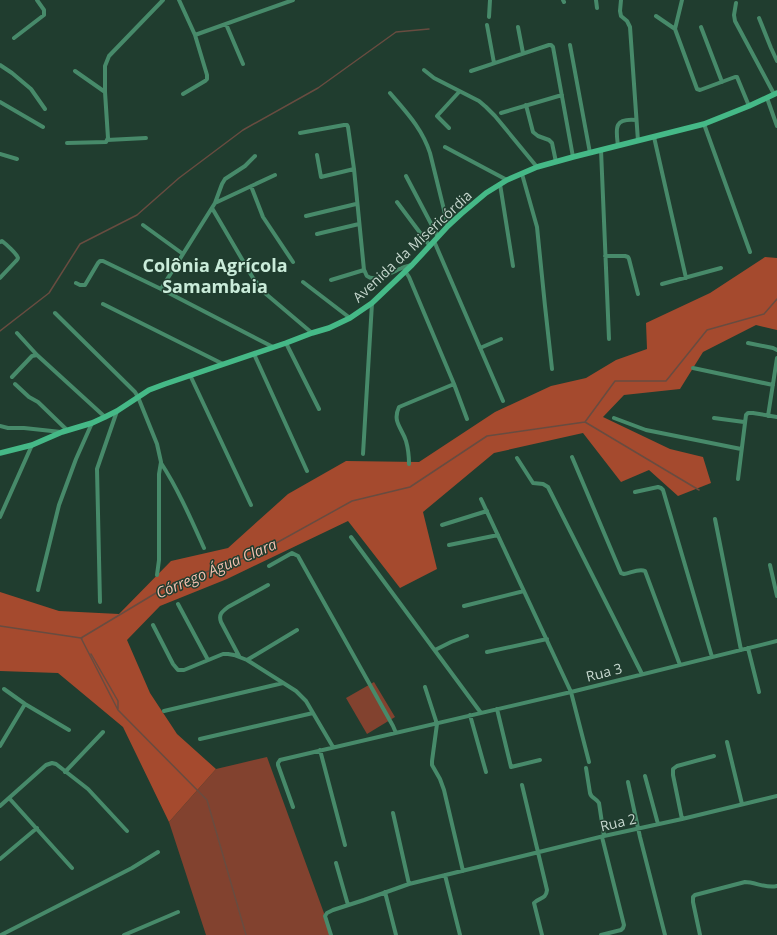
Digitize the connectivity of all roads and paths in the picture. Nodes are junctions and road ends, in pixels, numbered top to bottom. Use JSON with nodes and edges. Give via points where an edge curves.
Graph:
{"nodes":[{"id":1,"x":37,"y":0,"type":"edge"},
{"id":2,"x":163,"y":0,"type":"edge"},
{"id":3,"x":179,"y":0,"type":"edge"},
{"id":4,"x":292,"y":0,"type":"edge"},
{"id":5,"x":490,"y":0,"type":"edge"},
{"id":6,"x":596,"y":0,"type":"edge"},
{"id":7,"x":621,"y":0,"type":"edge"},
{"id":8,"x":682,"y":0,"type":"edge"},
{"id":9,"x":736,"y":3,"type":"dead end"},
{"id":10,"x":597,"y":8,"type":"dead end"},
{"id":11,"x":489,"y":16,"type":"dead end"},
{"id":12,"x":656,"y":16,"type":"dead end"},
{"id":13,"x":759,"y":18,"type":"dead end"},
{"id":14,"x":226,"y":24,"type":"junction"},
{"id":15,"x":487,"y":25,"type":"dead end"},
{"id":16,"x":518,"y":27,"type":"dead end"},
{"id":17,"x":701,"y":27,"type":"dead end"},
{"id":18,"x":675,"y":28,"type":"junction"},
{"id":19,"x":195,"y":35,"type":"junction"},
{"id":20,"x":14,"y":38,"type":"dead end"},
{"id":21,"x":570,"y":45,"type":"dead end"},
{"id":22,"x":523,"y":54,"type":"junction"},
{"id":23,"x":777,"y":61,"type":"edge"},
{"id":24,"x":494,"y":63,"type":"junction"},
{"id":25,"x":243,"y":64,"type":"dead end"},
{"id":26,"x":0,"y":66,"type":"edge"},
{"id":27,"x":424,"y":70,"type":"dead end"},
{"id":28,"x":75,"y":71,"type":"dead end"},
{"id":29,"x":471,"y":71,"type":"dead end"},
{"id":30,"x":722,"y":82,"type":"junction"},
{"id":31,"x":105,"y":92,"type":"junction"},
{"id":32,"x":459,"y":92,"type":"junction"},
{"id":33,"x":390,"y":93,"type":"dead end"},
{"id":34,"x":183,"y":94,"type":"dead end"},
{"id":35,"x":776,"y":94,"type":"edge"},
{"id":36,"x":562,"y":95,"type":"junction"},
{"id":37,"x":767,"y":98,"type":"junction"},
{"id":38,"x":0,"y":102,"type":"edge"},
{"id":39,"x":526,"y":105,"type":"junction"},
{"id":40,"x":749,"y":106,"type":"junction"},
{"id":41,"x":45,"y":109,"type":"dead end"},
{"id":42,"x":501,"y":113,"type":"dead end"},
{"id":43,"x":636,"y":120,"type":"junction"},
{"id":44,"x":704,"y":124,"type":"junction"},
{"id":45,"x":777,"y":126,"type":"edge"},
{"id":46,"x":43,"y":127,"type":"dead end"},
{"id":47,"x":449,"y":128,"type":"dead end"},
{"id":48,"x":300,"y":133,"type":"dead end"},
{"id":49,"x":654,"y":137,"type":"junction"},
{"id":50,"x":146,"y":138,"type":"dead end"},
{"id":51,"x":107,"y":141,"type":"junction"},
{"id":52,"x":638,"y":141,"type":"junction"},
{"id":53,"x":67,"y":143,"type":"dead end"},
{"id":54,"x":618,"y":146,"type":"junction"},
{"id":55,"x":445,"y":147,"type":"dead end"},
{"id":56,"x":601,"y":150,"type":"junction"},
{"id":57,"x":590,"y":153,"type":"junction"},
{"id":58,"x":0,"y":154,"type":"edge"},
{"id":59,"x":317,"y":155,"type":"dead end"},
{"id":60,"x":255,"y":156,"type":"dead end"},
{"id":61,"x":573,"y":157,"type":"junction"},
{"id":62,"x":17,"y":159,"type":"dead end"},
{"id":63,"x":556,"y":162,"type":"junction"},
{"id":64,"x":537,"y":167,"type":"junction"},
{"id":65,"x":354,"y":169,"type":"junction"},
{"id":66,"x":522,"y":174,"type":"junction"},
{"id":67,"x":275,"y":175,"type":"dead end"},
{"id":68,"x":406,"y":176,"type":"dead end"},
{"id":69,"x":507,"y":180,"type":"junction"},
{"id":70,"x":500,"y":184,"type":"junction"},
{"id":71,"x":250,"y":186,"type":"junction"},
{"id":72,"x":397,"y":202,"type":"dead end"},
{"id":73,"x":215,"y":203,"type":"junction"},
{"id":74,"x":356,"y":204,"type":"junction"},
{"id":75,"x":212,"y":208,"type":"junction"},
{"id":76,"x":306,"y":216,"type":"dead end"},
{"id":77,"x":359,"y":224,"type":"junction"},
{"id":78,"x":143,"y":225,"type":"dead end"},
{"id":79,"x":448,"y":226,"type":"junction"},
{"id":80,"x":316,"y":234,"type":"dead end"},
{"id":81,"x":436,"y":239,"type":"junction"},
{"id":82,"x":0,"y":242,"type":"edge"},
{"id":83,"x":430,"y":246,"type":"junction"},
{"id":84,"x":750,"y":252,"type":"dead end"},
{"id":85,"x":183,"y":254,"type":"junction"},
{"id":86,"x":605,"y":256,"type":"junction"},
{"id":87,"x":293,"y":262,"type":"dead end"},
{"id":88,"x":412,"y":265,"type":"junction"},
{"id":89,"x":513,"y":266,"type":"dead end"},
{"id":90,"x":721,"y":268,"type":"dead end"},
{"id":91,"x":364,"y":270,"type":"junction"},
{"id":92,"x":405,"y":271,"type":"junction"},
{"id":93,"x":0,"y":278,"type":"edge"},
{"id":94,"x":686,"y":278,"type":"junction"},
{"id":95,"x":332,"y":280,"type":"dead end"},
{"id":96,"x":303,"y":282,"type":"dead end"},
{"id":97,"x":76,"y":283,"type":"dead end"},
{"id":98,"x":662,"y":284,"type":"dead end"},
{"id":99,"x":161,"y":289,"type":"junction"},
{"id":100,"x":638,"y":294,"type":"dead end"},
{"id":101,"x":372,"y":303,"type":"junction"},
{"id":102,"x":103,"y":304,"type":"dead end"},
{"id":103,"x":55,"y":313,"type":"dead end"},
{"id":104,"x":350,"y":318,"type":"junction"},
{"id":105,"x":17,"y":333,"type":"dead end"},
{"id":106,"x":312,"y":333,"type":"junction"},
{"id":107,"x":501,"y":339,"type":"dead end"},
{"id":108,"x":609,"y":339,"type":"dead end"},
{"id":109,"x":286,"y":343,"type":"junction"},
{"id":110,"x":748,"y":343,"type":"dead end"},
{"id":111,"x":273,"y":347,"type":"junction"},
{"id":112,"x":480,"y":348,"type":"junction"},
{"id":113,"x":777,"y":350,"type":"edge"},
{"id":114,"x":254,"y":354,"type":"junction"},
{"id":115,"x":37,"y":355,"type":"junction"},
{"id":116,"x":777,"y":358,"type":"edge"},
{"id":117,"x":223,"y":364,"type":"junction"},
{"id":118,"x":693,"y":368,"type":"dead end"},
{"id":119,"x":552,"y":369,"type":"dead end"},
{"id":120,"x":190,"y":375,"type":"junction"},
{"id":121,"x":12,"y":377,"type":"dead end"},
{"id":122,"x":15,"y":384,"type":"dead end"},
{"id":123,"x":454,"y":384,"type":"junction"},
{"id":124,"x":773,"y":385,"type":"junction"},
{"id":125,"x":138,"y":397,"type":"junction"},
{"id":126,"x":503,"y":401,"type":"dead end"},
{"id":127,"x":319,"y":409,"type":"dead end"},
{"id":128,"x":117,"y":411,"type":"junction"},
{"id":129,"x":768,"y":416,"type":"junction"},
{"id":130,"x":105,"y":417,"type":"junction"},
{"id":131,"x":777,"y":417,"type":"edge"},
{"id":132,"x":614,"y":418,"type":"dead end"},
{"id":133,"x":714,"y":418,"type":"dead end"},
{"id":134,"x":467,"y":419,"type":"dead end"},
{"id":135,"x":92,"y":422,"type":"junction"},
{"id":136,"x":744,"y":422,"type":"junction"},
{"id":137,"x":0,"y":426,"type":"edge"},
{"id":138,"x":64,"y":431,"type":"junction"},
{"id":139,"x":32,"y":445,"type":"junction"},
{"id":140,"x":741,"y":449,"type":"junction"},
{"id":141,"x":0,"y":453,"type":"edge"},
{"id":142,"x":363,"y":454,"type":"dead end"},
{"id":143,"x":572,"y":457,"type":"dead end"},
{"id":144,"x":517,"y":458,"type":"dead end"},
{"id":145,"x":161,"y":462,"type":"junction"},
{"id":146,"x":409,"y":464,"type":"dead end"},
{"id":147,"x":307,"y":471,"type":"dead end"},
{"id":148,"x":738,"y":479,"type":"dead end"},
{"id":149,"x":635,"y":492,"type":"dead end"},
{"id":150,"x":481,"y":499,"type":"dead end"},
{"id":151,"x":251,"y":505,"type":"dead end"},
{"id":152,"x":487,"y":512,"type":"junction"},
{"id":153,"x":0,"y":517,"type":"edge"},
{"id":154,"x":715,"y":519,"type":"dead end"},
{"id":155,"x":442,"y":525,"type":"dead end"},
{"id":156,"x":498,"y":535,"type":"junction"},
{"id":157,"x":351,"y":537,"type":"dead end"},
{"id":158,"x":449,"y":544,"type":"dead end"},
{"id":159,"x":204,"y":548,"type":"dead end"},
{"id":160,"x":770,"y":565,"type":"dead end"},
{"id":161,"x":269,"y":566,"type":"dead end"},
{"id":162,"x":157,"y":575,"type":"dead end"},
{"id":163,"x":268,"y":585,"type":"dead end"},
{"id":164,"x":38,"y":590,"type":"dead end"},
{"id":165,"x":524,"y":591,"type":"junction"},
{"id":166,"x":777,"y":596,"type":"edge"},
{"id":167,"x":100,"y":602,"type":"dead end"},
{"id":168,"x":178,"y":604,"type":"dead end"},
{"id":169,"x":464,"y":606,"type":"dead end"},
{"id":170,"x":154,"y":625,"type":"dead end"},
{"id":171,"x":297,"y":630,"type":"dead end"},
{"id":172,"x":467,"y":636,"type":"dead end"},
{"id":173,"x":547,"y":639,"type":"junction"},
{"id":174,"x":777,"y":641,"type":"edge"},
{"id":175,"x":748,"y":648,"type":"junction"},
{"id":176,"x":435,"y":650,"type":"junction"},
{"id":177,"x":741,"y":650,"type":"junction"},
{"id":178,"x":486,"y":652,"type":"dead end"},
{"id":179,"x":239,"y":656,"type":"junction"},
{"id":180,"x":712,"y":657,"type":"junction"},
{"id":181,"x":208,"y":660,"type":"junction"},
{"id":182,"x":247,"y":660,"type":"junction"},
{"id":183,"x":680,"y":665,"type":"junction"},
{"id":184,"x":642,"y":674,"type":"junction"},
{"id":185,"x":283,"y":683,"type":"junction"},
{"id":186,"x":425,"y":687,"type":"dead end"},
{"id":187,"x":4,"y":689,"type":"dead end"},
{"id":188,"x":571,"y":692,"type":"junction"},
{"id":189,"x":759,"y":692,"type":"dead end"},
{"id":190,"x":25,"y":704,"type":"junction"},
{"id":191,"x":497,"y":709,"type":"junction"},
{"id":192,"x":164,"y":710,"type":"dead end"},
{"id":193,"x":313,"y":713,"type":"junction"},
{"id":194,"x":481,"y":713,"type":"junction"},
{"id":195,"x":470,"y":715,"type":"junction"},
{"id":196,"x":437,"y":724,"type":"junction"},
{"id":197,"x":69,"y":730,"type":"dead end"},
{"id":198,"x":103,"y":732,"type":"dead end"},
{"id":199,"x":396,"y":733,"type":"junction"},
{"id":200,"x":200,"y":739,"type":"dead end"},
{"id":201,"x":727,"y":742,"type":"dead end"},
{"id":202,"x":0,"y":746,"type":"edge"},
{"id":203,"x":333,"y":747,"type":"junction"},
{"id":204,"x":320,"y":750,"type":"junction"},
{"id":205,"x":714,"y":756,"type":"dead end"},
{"id":206,"x":540,"y":760,"type":"dead end"},
{"id":207,"x":589,"y":762,"type":"dead end"},
{"id":208,"x":586,"y":768,"type":"dead end"},
{"id":209,"x":65,"y":772,"type":"junction"},
{"id":210,"x":486,"y":772,"type":"dead end"},
{"id":211,"x":645,"y":776,"type":"dead end"},
{"id":212,"x":628,"y":782,"type":"dead end"},
{"id":213,"x":522,"y":785,"type":"dead end"},
{"id":214,"x":777,"y":796,"type":"edge"},
{"id":215,"x":9,"y":798,"type":"junction"},
{"id":216,"x":742,"y":804,"type":"junction"},
{"id":217,"x":0,"y":806,"type":"edge"},
{"id":218,"x":293,"y":807,"type":"dead end"},
{"id":219,"x":393,"y":813,"type":"dead end"},
{"id":220,"x":682,"y":819,"type":"junction"},
{"id":221,"x":658,"y":824,"type":"junction"},
{"id":222,"x":37,"y":828,"type":"junction"},
{"id":223,"x":638,"y":828,"type":"junction"},
{"id":224,"x":126,"y":831,"type":"dead end"},
{"id":225,"x":603,"y":836,"type":"junction"},
{"id":226,"x":345,"y":845,"type":"dead end"},
{"id":227,"x":158,"y":852,"type":"dead end"},
{"id":228,"x":538,"y":852,"type":"junction"},
{"id":229,"x":0,"y":859,"type":"edge"},
{"id":230,"x":336,"y":863,"type":"dead end"},
{"id":231,"x":72,"y":868,"type":"dead end"},
{"id":232,"x":463,"y":871,"type":"junction"},
{"id":233,"x":445,"y":875,"type":"junction"},
{"id":234,"x":408,"y":884,"type":"junction"},
{"id":235,"x":777,"y":886,"type":"edge"},
{"id":236,"x":385,"y":892,"type":"junction"},
{"id":237,"x":348,"y":905,"type":"junction"},
{"id":238,"x":178,"y":912,"type":"dead end"},
{"id":239,"x":1,"y":935,"type":"edge"},
{"id":240,"x":124,"y":935,"type":"edge"},
{"id":241,"x":331,"y":935,"type":"edge"},
{"id":242,"x":396,"y":935,"type":"edge"},
{"id":243,"x":460,"y":935,"type":"edge"},
{"id":244,"x":542,"y":935,"type":"edge"},
{"id":245,"x":601,"y":935,"type":"edge"},
{"id":246,"x":665,"y":935,"type":"edge"},
{"id":247,"x":700,"y":935,"type":"edge"}],
"edges":[{"from":1,"to":20,"type":"street","via":[[44,10],[44,15]]},
{"from":2,"to":31,"type":"street","via":[[109,56],[105,66]]},
{"from":3,"to":19,"type":"street"},
{"from":4,"to":14,"type":"street"},
{"from":5,"to":11,"type":"street"},
{"from":6,"to":10,"type":"street"},
{"from":7,"to":43,"type":"street","via":[[620,16],[630,27]]},
{"from":8,"to":18,"type":"street"},
{"from":9,"to":35,"type":"street","via":[[735,21]]},
{"from":12,"to":18,"type":"street"},
{"from":13,"to":23,"type":"street"},
{"from":14,"to":19,"type":"street"},
{"from":14,"to":25,"type":"street"},
{"from":15,"to":24,"type":"street"},
{"from":16,"to":22,"type":"street"},
{"from":17,"to":30,"type":"street"},
{"from":18,"to":30,"type":"street","via":[[697,89]]},
{"from":19,"to":34,"type":"street","via":[[207,79]]},
{"from":21,"to":57,"type":"street"},
{"from":22,"to":24,"type":"street"},
{"from":22,"to":36,"type":"street","via":[[549,45],[553,47]]},
{"from":24,"to":29,"type":"street"},
{"from":26,"to":41,"type":"street","via":[[30,89]]},
{"from":27,"to":32,"type":"street"},
{"from":28,"to":31,"type":"street"},
{"from":30,"to":40,"type":"street","via":[[738,78]]},
{"from":31,"to":51,"type":"street"},
{"from":32,"to":47,"type":"street","via":[[437,116]]},
{"from":32,"to":64,"type":"street","via":[[486,107]]},
{"from":33,"to":79,"type":"street","via":[[418,127],[426,142]]},
{"from":35,"to":37,"type":"street","name":"Avenida da Misericórdia"},
{"from":36,"to":39,"type":"street"},
{"from":36,"to":61,"type":"street"},
{"from":37,"to":40,"type":"street","name":"Avenida da Misericórdia"},
{"from":37,"to":45,"type":"street"},
{"from":38,"to":46,"type":"street"},
{"from":39,"to":42,"type":"street"},
{"from":39,"to":63,"type":"street","via":[[533,132],[552,143]]},
{"from":40,"to":44,"type":"street","name":"Avenida da Misericórdia"},
{"from":43,"to":52,"type":"street"},
{"from":43,"to":54,"type":"street","via":[[626,120],[617,125]]},
{"from":44,"to":49,"type":"street","name":"Avenida da Misericórdia"},
{"from":44,"to":84,"type":"street"},
{"from":48,"to":65,"type":"street","via":[[347,125]]},
{"from":49,"to":52,"type":"street","name":"Avenida da Misericórdia"},
{"from":49,"to":94,"type":"street"},
{"from":50,"to":51,"type":"street"},
{"from":51,"to":53,"type":"street"},
{"from":52,"to":54,"type":"street","name":"Avenida da Misericórdia"},
{"from":54,"to":56,"type":"street","name":"Avenida da Misericórdia"},
{"from":55,"to":69,"type":"street"},
{"from":56,"to":57,"type":"street","name":"Avenida da Misericórdia"},
{"from":56,"to":86,"type":"street"},
{"from":57,"to":61,"type":"street","name":"Avenida da Misericórdia"},
{"from":58,"to":62,"type":"street"},
{"from":59,"to":65,"type":"street","via":[[321,177]]},
{"from":60,"to":73,"type":"street","via":[[225,179]]},
{"from":61,"to":63,"type":"street","name":"Avenida da Misericórdia"},
{"from":63,"to":64,"type":"street","name":"Avenida da Misericórdia"},
{"from":64,"to":66,"type":"street","name":"Avenida da Misericórdia"},
{"from":65,"to":74,"type":"street"},
{"from":66,"to":69,"type":"street","name":"Avenida da Misericórdia"},
{"from":66,"to":119,"type":"street","via":[[536,227]]},
{"from":67,"to":71,"type":"street"},
{"from":68,"to":81,"type":"street"},
{"from":69,"to":70,"type":"street","name":"Avenida da Misericórdia"},
{"from":70,"to":79,"type":"street","name":"Avenida da Misericórdia"},
{"from":70,"to":89,"type":"street"},
{"from":71,"to":73,"type":"street"},
{"from":71,"to":87,"type":"street","via":[[263,217]]},
{"from":72,"to":83,"type":"street"},
{"from":73,"to":75,"type":"street"},
{"from":74,"to":76,"type":"street"},
{"from":74,"to":77,"type":"street"},
{"from":75,"to":85,"type":"street"},
{"from":75,"to":106,"type":"street","via":[[260,287]]},
{"from":77,"to":80,"type":"street"},
{"from":77,"to":91,"type":"street"},
{"from":78,"to":85,"type":"street"},
{"from":79,"to":81,"type":"street","name":"Avenida da Misericórdia"},
{"from":81,"to":83,"type":"street","name":"Avenida da Misericórdia"},
{"from":81,"to":112,"type":"street"},
{"from":82,"to":93,"type":"street","via":[[5,243],[18,258]]},
{"from":83,"to":88,"type":"street","name":"Avenida da Misericórdia"},
{"from":85,"to":99,"type":"street"},
{"from":86,"to":100,"type":"street","via":[[625,256],[630,259]]},
{"from":86,"to":108,"type":"street"},
{"from":88,"to":91,"type":"street","via":[[377,278],[366,275]]},
{"from":88,"to":92,"type":"street","name":"Avenida da Misericórdia"},
{"from":90,"to":94,"type":"street"},
{"from":91,"to":95,"type":"street"},
{"from":92,"to":101,"type":"street","name":"Avenida da Misericórdia"},
{"from":92,"to":123,"type":"street"},
{"from":94,"to":98,"type":"street"},
{"from":96,"to":104,"type":"street"},
{"from":97,"to":99,"type":"street","via":[[80,286],[86,284],[98,263],[103,261]]},
{"from":99,"to":111,"type":"street"},
{"from":101,"to":104,"type":"street","name":"Avenida da Misericórdia"},
{"from":101,"to":142,"type":"street"},
{"from":102,"to":117,"type":"street"},
{"from":103,"to":125,"type":"street"},
{"from":104,"to":106,"type":"street","name":"Avenida da Misericórdia"},
{"from":105,"to":115,"type":"street"},
{"from":106,"to":109,"type":"street","name":"Avenida da Misericórdia"},
{"from":107,"to":112,"type":"street"},
{"from":109,"to":111,"type":"street","name":"Avenida da Misericórdia"},
{"from":109,"to":127,"type":"street"},
{"from":110,"to":113,"type":"street"},
{"from":111,"to":114,"type":"street","name":"Avenida da Misericórdia"},
{"from":112,"to":126,"type":"street"},
{"from":114,"to":117,"type":"street","name":"Avenida da Misericórdia"},
{"from":114,"to":147,"type":"street"},
{"from":115,"to":121,"type":"street","via":[[32,356]]},
{"from":115,"to":130,"type":"street"},
{"from":116,"to":124,"type":"street"},
{"from":117,"to":120,"type":"street","name":"Avenida da Misericórdia"},
{"from":118,"to":124,"type":"street"},
{"from":120,"to":125,"type":"street","name":"Avenida da Misericórdia","via":[[149,390]]},
{"from":120,"to":151,"type":"street"},
{"from":122,"to":138,"type":"street","via":[[38,402]]},
{"from":123,"to":134,"type":"street"},
{"from":123,"to":146,"type":"street","via":[[399,407],[397,423],[406,441]]},
{"from":124,"to":129,"type":"street"},
{"from":125,"to":128,"type":"street","name":"Avenida da Misericórdia"},
{"from":125,"to":145,"type":"street","via":[[158,444]]},
{"from":128,"to":130,"type":"street","name":"Avenida da Misericórdia"},
{"from":128,"to":167,"type":"street","via":[[97,469]]},
{"from":129,"to":131,"type":"street"},
{"from":129,"to":136,"type":"street","via":[[748,413]]},
{"from":130,"to":135,"type":"street","name":"Avenida da Misericórdia"},
{"from":132,"to":140,"type":"street","via":[[646,430]]},
{"from":133,"to":136,"type":"street"},
{"from":135,"to":138,"type":"street","name":"Avenida da Misericórdia"},
{"from":135,"to":164,"type":"street","via":[[59,506]]},
{"from":136,"to":140,"type":"street"},
{"from":137,"to":138,"type":"street"},
{"from":138,"to":139,"type":"street","name":"Avenida da Misericórdia"},
{"from":139,"to":141,"type":"street","name":"Avenida da Misericórdia"},
{"from":139,"to":153,"type":"street"},
{"from":140,"to":148,"type":"street"},
{"from":143,"to":183,"type":"street","via":[[621,573],[637,570],[645,572]]},
{"from":144,"to":184,"type":"street","via":[[533,483],[548,487]]},
{"from":145,"to":159,"type":"street"},
{"from":145,"to":162,"type":"street"},
{"from":149,"to":180,"type":"street","via":[[658,487],[663,490]]},
{"from":150,"to":152,"type":"street"},
{"from":152,"to":155,"type":"street"},
{"from":152,"to":156,"type":"street"},
{"from":154,"to":177,"type":"street"},
{"from":156,"to":158,"type":"street"},
{"from":156,"to":165,"type":"street"},
{"from":157,"to":176,"type":"street"},
{"from":160,"to":166,"type":"street"},
{"from":161,"to":199,"type":"street","via":[[292,553],[298,556]]},
{"from":163,"to":179,"type":"street","via":[[220,614],[221,622]]},
{"from":165,"to":169,"type":"street"},
{"from":165,"to":173,"type":"street"},
{"from":168,"to":181,"type":"street"},
{"from":170,"to":181,"type":"street","via":[[178,670]]},
{"from":171,"to":182,"type":"street"},
{"from":172,"to":176,"type":"street"},
{"from":173,"to":178,"type":"street"},
{"from":173,"to":188,"type":"street"},
{"from":174,"to":175,"type":"street","name":"Rua 3"},
{"from":175,"to":177,"type":"street","name":"Rua 3"},
{"from":175,"to":189,"type":"street"},
{"from":176,"to":194,"type":"street"},
{"from":177,"to":180,"type":"street","name":"Rua 3"},
{"from":179,"to":181,"type":"street","via":[[228,654]]},
{"from":179,"to":182,"type":"street"},
{"from":180,"to":183,"type":"street","name":"Rua 3"},
{"from":182,"to":185,"type":"street"},
{"from":183,"to":184,"type":"street","name":"Rua 3"},
{"from":184,"to":188,"type":"street","name":"Rua 3"},
{"from":185,"to":192,"type":"street"},
{"from":185,"to":193,"type":"street","via":[[296,691]]},
{"from":186,"to":196,"type":"street"},
{"from":187,"to":190,"type":"street"},
{"from":188,"to":191,"type":"street","name":"Rua 3"},
{"from":188,"to":207,"type":"street"},
{"from":190,"to":197,"type":"street"},
{"from":190,"to":202,"type":"street"},
{"from":191,"to":194,"type":"street","name":"Rua 3"},
{"from":191,"to":206,"type":"street","via":[[511,767]]},
{"from":193,"to":200,"type":"street"},
{"from":193,"to":203,"type":"street"},
{"from":194,"to":195,"type":"street","name":"Rua 3"},
{"from":195,"to":196,"type":"street","name":"Rua 3"},
{"from":195,"to":210,"type":"street"},
{"from":196,"to":199,"type":"street","name":"Rua 3"},
{"from":196,"to":232,"type":"street","via":[[432,765],[444,790]]},
{"from":198,"to":209,"type":"street"},
{"from":199,"to":203,"type":"street","name":"Rua 3"},
{"from":201,"to":216,"type":"street"},
{"from":203,"to":204,"type":"street","name":"Rua 3"},
{"from":204,"to":218,"type":"street","name":"Rua 3","via":[[278,762]]},
{"from":204,"to":226,"type":"street"},
{"from":205,"to":220,"type":"street","via":[[673,769]]},
{"from":208,"to":225,"type":"street","via":[[590,795],[599,802]]},
{"from":209,"to":215,"type":"street","via":[[56,764],[49,764]]},
{"from":209,"to":224,"type":"street","via":[[93,793]]},
{"from":211,"to":221,"type":"street"},
{"from":212,"to":223,"type":"street"},
{"from":213,"to":228,"type":"street"},
{"from":214,"to":216,"type":"street","name":"Rua 2"},
{"from":215,"to":217,"type":"street"},
{"from":215,"to":222,"type":"street"},
{"from":216,"to":220,"type":"street","name":"Rua 2"},
{"from":219,"to":234,"type":"street"},
{"from":220,"to":221,"type":"street","name":"Rua 2"},
{"from":221,"to":223,"type":"street","name":"Rua 2"},
{"from":222,"to":229,"type":"street"},
{"from":222,"to":231,"type":"street"},
{"from":223,"to":225,"type":"street","name":"Rua 2"},
{"from":223,"to":246,"type":"street"},
{"from":225,"to":228,"type":"street","name":"Rua 2"},
{"from":225,"to":245,"type":"street","via":[[624,928]]},
{"from":227,"to":239,"type":"street"},
{"from":228,"to":232,"type":"street","name":"Rua 2"},
{"from":228,"to":244,"type":"street","via":[[547,890],[546,896],[534,903]]},
{"from":230,"to":237,"type":"street"},
{"from":232,"to":233,"type":"street","name":"Rua 2"},
{"from":233,"to":234,"type":"street","name":"Rua 2"},
{"from":233,"to":243,"type":"street"},
{"from":234,"to":236,"type":"street","name":"Rua 2"},
{"from":235,"to":247,"type":"street","via":[[745,882],[694,895],[693,904]]},
{"from":236,"to":237,"type":"street","name":"Rua 2"},
{"from":236,"to":242,"type":"street"},
{"from":237,"to":241,"type":"street","name":"Rua 2","via":[[327,912]]},
{"from":238,"to":240,"type":"street"}]}
